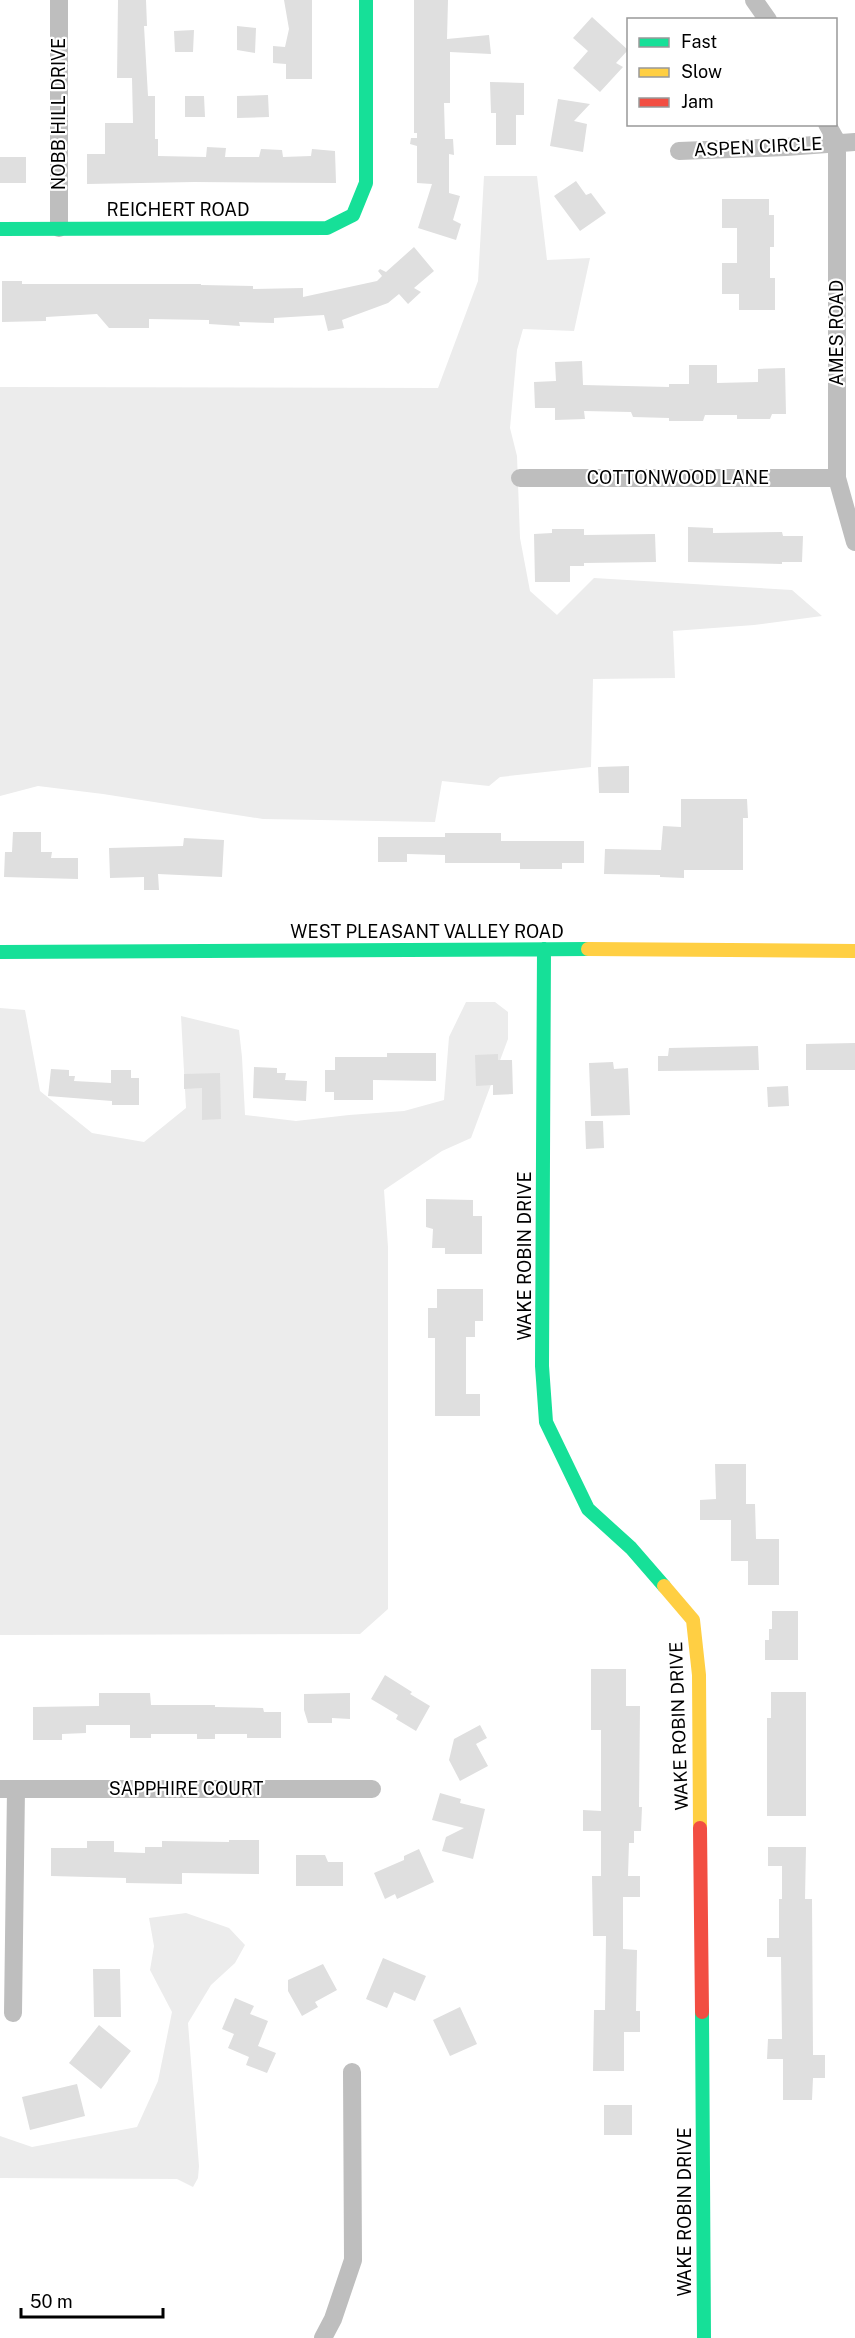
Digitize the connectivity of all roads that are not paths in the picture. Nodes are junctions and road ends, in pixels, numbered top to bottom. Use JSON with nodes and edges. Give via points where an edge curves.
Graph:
{"nodes":[{"id":1,"x":59,"y":0,"type":"edge"},
{"id":2,"x":366,"y":0,"type":"edge"},
{"id":3,"x":754,"y":0,"type":"edge"},
{"id":4,"x":767,"y":18,"type":"edge"},
{"id":5,"x":828,"y":126,"type":"edge"},
{"id":6,"x":837,"y":142,"type":"junction"},
{"id":7,"x":855,"y":142,"type":"edge"},
{"id":8,"x":679,"y":151,"type":"dead end"},
{"id":9,"x":59,"y":228,"type":"junction"},
{"id":10,"x":0,"y":229,"type":"edge"},
{"id":11,"x":520,"y":478,"type":"dead end"},
{"id":12,"x":837,"y":478,"type":"junction"},
{"id":13,"x":855,"y":542,"type":"edge"},
{"id":14,"x":544,"y":949,"type":"junction"},
{"id":15,"x":855,"y":951,"type":"edge"},
{"id":16,"x":0,"y":952,"type":"edge"},
{"id":17,"x":8,"y":1789,"type":"edge"},
{"id":18,"x":372,"y":1789,"type":"dead end"},
{"id":19,"x":13,"y":2013,"type":"dead end"},
{"id":20,"x":352,"y":2072,"type":"dead end"},
{"id":21,"x":323,"y":2338,"type":"edge"},
{"id":22,"x":704,"y":2338,"type":"edge"}],
"edges":[{"from":1,"to":9,"type":"street","name":"NOBB HILL DRIVE"},
{"from":2,"to":9,"type":"street","name":"REICHERT ROAD","via":[[366,183],[353,215],[327,228]]},
{"from":3,"to":4,"type":"street"},
{"from":5,"to":6,"type":"street","name":"AMES ROAD"},
{"from":6,"to":7,"type":"street","name":"ASPEN CIRCLE"},
{"from":6,"to":8,"type":"street","name":"ASPEN CIRCLE"},
{"from":6,"to":12,"type":"street","name":"AMES ROAD"},
{"from":9,"to":10,"type":"street","name":"REICHERT ROAD"},
{"from":11,"to":12,"type":"street","name":"COTTONWOOD LANE"},
{"from":12,"to":13,"type":"street","name":"AMES ROAD"},
{"from":14,"to":15,"type":"street","name":"WEST PLEASANT VALLEY ROAD"},
{"from":14,"to":16,"type":"street","name":"WEST PLEASANT VALLEY ROAD"},
{"from":14,"to":22,"type":"street","name":"WAKE ROBIN DRIVE","via":[[542,1366],[546,1422],[588,1509],[631,1548],[693,1620],[699,1676]]},
{"from":17,"to":18,"type":"street","name":"SAPPHIRE COURT"},
{"from":17,"to":19,"type":"street"},
{"from":20,"to":21,"type":"street","via":[[353,2260]]}]}
